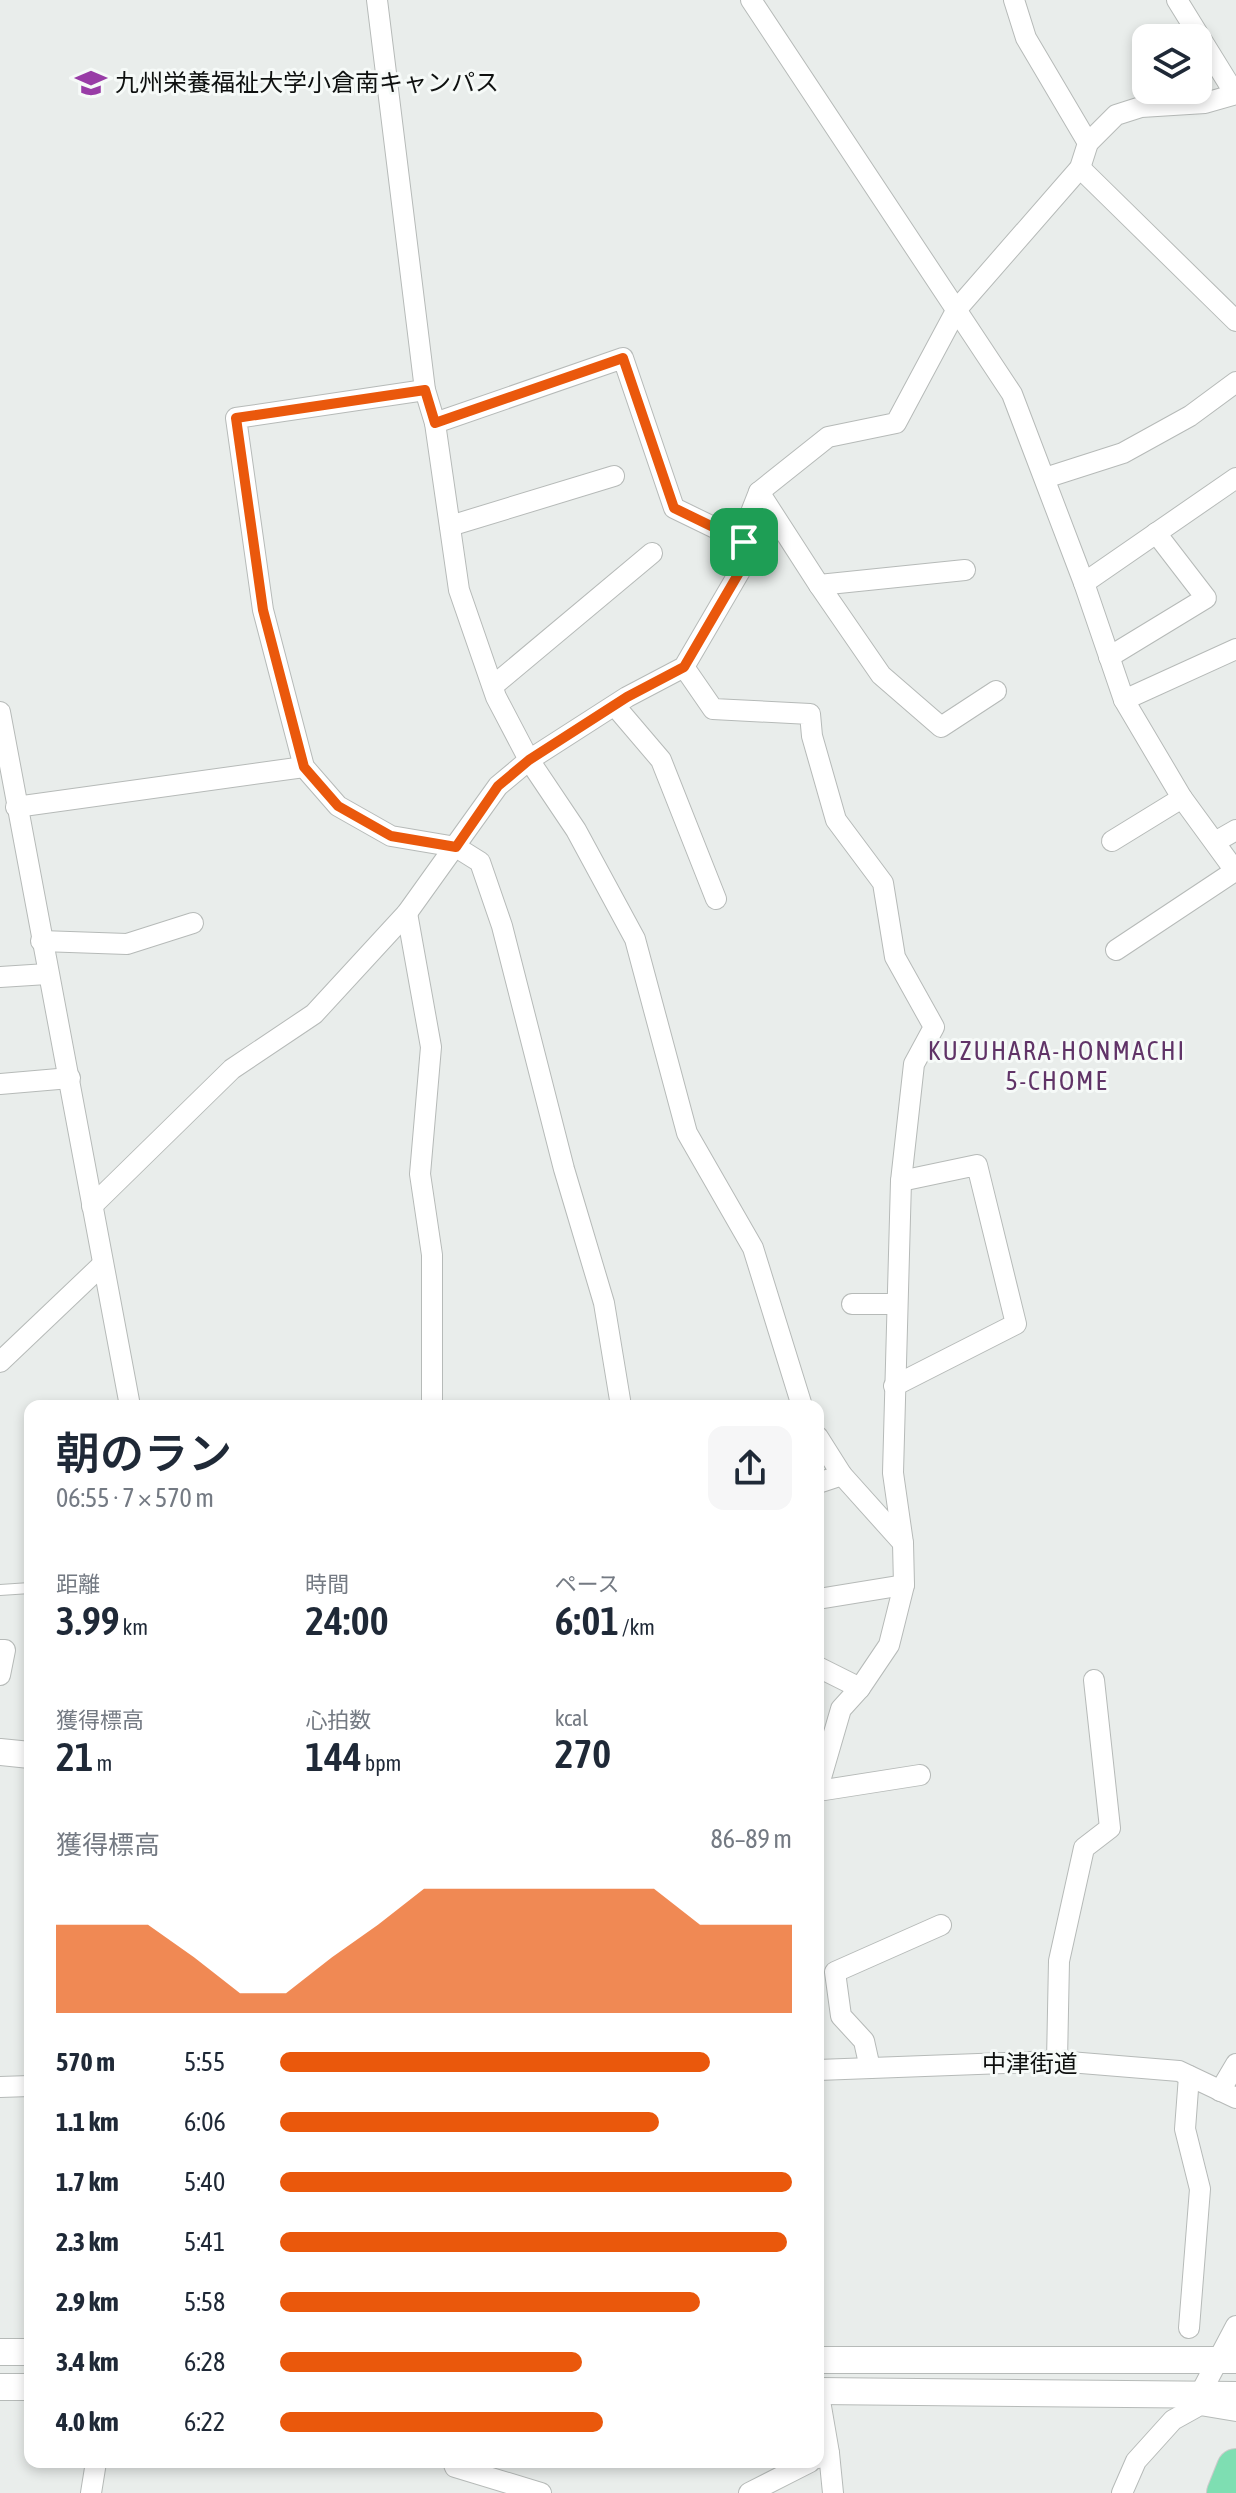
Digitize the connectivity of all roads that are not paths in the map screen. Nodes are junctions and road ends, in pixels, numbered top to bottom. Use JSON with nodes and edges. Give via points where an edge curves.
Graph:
{"nodes":[{"id":1,"x":377,"y":0,"type":"edge"},
{"id":2,"x":751,"y":0,"type":"edge"},
{"id":3,"x":1014,"y":0,"type":"edge"},
{"id":4,"x":1177,"y":0,"type":"edge"},
{"id":5,"x":1236,"y":94,"type":"edge"},
{"id":6,"x":1088,"y":143,"type":"junction"},
{"id":7,"x":1080,"y":168,"type":"junction"},
{"id":8,"x":957,"y":309,"type":"junction"},
{"id":9,"x":1236,"y":321,"type":"edge"},
{"id":10,"x":1236,"y":382,"type":"edge"},
{"id":11,"x":425,"y":390,"type":"junction"},
{"id":12,"x":435,"y":423,"type":"junction"},
{"id":13,"x":614,"y":476,"type":"dead end"},
{"id":14,"x":1045,"y":478,"type":"junction"},
{"id":15,"x":1236,"y":478,"type":"edge"},
{"id":16,"x":759,"y":492,"type":"junction"},
{"id":17,"x":450,"y":526,"type":"junction"},
{"id":18,"x":1156,"y":533,"type":"junction"},
{"id":19,"x":744,"y":542,"type":"junction"},
{"id":20,"x":652,"y":553,"type":"dead end"},
{"id":21,"x":965,"y":570,"type":"dead end"},
{"id":22,"x":1084,"y":583,"type":"junction"},
{"id":23,"x":819,"y":585,"type":"junction"},
{"id":24,"x":1236,"y":649,"type":"edge"},
{"id":25,"x":1109,"y":657,"type":"junction"},
{"id":26,"x":684,"y":667,"type":"junction"},
{"id":27,"x":493,"y":686,"type":"junction"},
{"id":28,"x":996,"y":691,"type":"dead end"},
{"id":29,"x":1124,"y":700,"type":"junction"},
{"id":30,"x":615,"y":706,"type":"junction"},
{"id":31,"x":0,"y":712,"type":"edge"},
{"id":32,"x":529,"y":760,"type":"junction"},
{"id":33,"x":304,"y":767,"type":"junction"},
{"id":34,"x":1182,"y":798,"type":"junction"},
{"id":35,"x":16,"y":807,"type":"junction"},
{"id":36,"x":1236,"y":830,"type":"edge"},
{"id":37,"x":1112,"y":841,"type":"dead end"},
{"id":38,"x":1215,"y":842,"type":"junction"},
{"id":39,"x":456,"y":847,"type":"junction"},
{"id":40,"x":1236,"y":871,"type":"edge"},
{"id":41,"x":716,"y":899,"type":"dead end"},
{"id":42,"x":407,"y":913,"type":"junction"},
{"id":43,"x":193,"y":923,"type":"dead end"},
{"id":44,"x":41,"y":941,"type":"junction"},
{"id":45,"x":1116,"y":950,"type":"dead end"},
{"id":46,"x":47,"y":974,"type":"junction"},
{"id":47,"x":0,"y":977,"type":"edge"},
{"id":48,"x":70,"y":1078,"type":"junction"},
{"id":49,"x":0,"y":1084,"type":"edge"},
{"id":50,"x":901,"y":1181,"type":"junction"},
{"id":51,"x":92,"y":1206,"type":"junction"},
{"id":52,"x":102,"y":1265,"type":"junction"},
{"id":53,"x":852,"y":1304,"type":"dead end"},
{"id":54,"x":897,"y":1304,"type":"junction"},
{"id":55,"x":0,"y":1362,"type":"edge"},
{"id":56,"x":894,"y":1386,"type":"junction"},
{"id":57,"x":129,"y":1400,"type":"edge"},
{"id":58,"x":432,"y":1400,"type":"edge"},
{"id":59,"x":620,"y":1400,"type":"edge"},
{"id":60,"x":800,"y":1400,"type":"edge"},
{"id":61,"x":824,"y":1446,"type":"edge"},
{"id":62,"x":842,"y":1475,"type":"junction"},
{"id":63,"x":824,"y":1481,"type":"edge"},
{"id":64,"x":903,"y":1543,"type":"junction"},
{"id":65,"x":904,"y":1585,"type":"junction"},
{"id":66,"x":24,"y":1588,"type":"edge"},
{"id":67,"x":0,"y":1590,"type":"edge"},
{"id":68,"x":824,"y":1598,"type":"edge"},
{"id":69,"x":0,"y":1650,"type":"edge"},
{"id":70,"x":824,"y":1670,"type":"edge"},
{"id":71,"x":0,"y":1675,"type":"edge"},
{"id":72,"x":1094,"y":1680,"type":"dead end"},
{"id":73,"x":860,"y":1688,"type":"junction"},
{"id":74,"x":0,"y":1752,"type":"edge"},
{"id":75,"x":24,"y":1754,"type":"edge"},
{"id":76,"x":824,"y":1769,"type":"edge"},
{"id":77,"x":920,"y":1775,"type":"dead end"},
{"id":78,"x":824,"y":1789,"type":"edge"},
{"id":79,"x":941,"y":1925,"type":"dead end"},
{"id":80,"x":1057,"y":2061,"type":"junction"},
{"id":81,"x":1236,"y":2064,"type":"edge"},
{"id":82,"x":870,"y":2068,"type":"junction"},
{"id":83,"x":824,"y":2070,"type":"edge"},
{"id":84,"x":1189,"y":2076,"type":"junction"},
{"id":85,"x":24,"y":2086,"type":"edge"},
{"id":86,"x":0,"y":2087,"type":"edge"},
{"id":87,"x":1228,"y":2094,"type":"edge"},
{"id":88,"x":1236,"y":2326,"type":"edge"},
{"id":89,"x":1189,"y":2328,"type":"dead end"},
{"id":90,"x":0,"y":2352,"type":"edge"},
{"id":91,"x":24,"y":2352,"type":"edge"},
{"id":92,"x":824,"y":2360,"type":"edge"},
{"id":93,"x":1226,"y":2360,"type":"edge"},
{"id":94,"x":0,"y":2387,"type":"edge"},
{"id":95,"x":24,"y":2387,"type":"edge"},
{"id":96,"x":824,"y":2390,"type":"edge"},
{"id":97,"x":1236,"y":2395,"type":"edge"},
{"id":98,"x":1200,"y":2401,"type":"junction"},
{"id":99,"x":1236,"y":2411,"type":"edge"},
{"id":100,"x":95,"y":2468,"type":"edge"},
{"id":101,"x":458,"y":2468,"type":"edge"},
{"id":102,"x":799,"y":2468,"type":"edge"},
{"id":103,"x":823,"y":2468,"type":"edge"},
{"id":104,"x":1236,"y":2468,"type":"edge"},
{"id":105,"x":91,"y":2493,"type":"edge"},
{"id":106,"x":541,"y":2493,"type":"edge"},
{"id":107,"x":749,"y":2493,"type":"edge"},
{"id":108,"x":833,"y":2493,"type":"edge"},
{"id":109,"x":1122,"y":2493,"type":"edge"},
{"id":110,"x":1226,"y":2493,"type":"edge"}],
"edges":[{"from":1,"to":11,"type":"street"},
{"from":2,"to":8,"type":"street"},
{"from":3,"to":6,"type":"street","via":[[1026,38]]},
{"from":4,"to":5,"type":"street"},
{"from":5,"to":6,"type":"street","via":[[1116,115]]},
{"from":6,"to":7,"type":"street"},
{"from":7,"to":8,"type":"street"},
{"from":7,"to":9,"type":"street"},
{"from":8,"to":14,"type":"street","via":[[1012,394]]},
{"from":8,"to":16,"type":"street","via":[[896,423],[828,437]]},
{"from":10,"to":14,"type":"street","via":[[1190,416],[1123,453]]},
{"from":11,"to":12,"type":"street"},
{"from":11,"to":33,"type":"street","via":[[236,418],[263,610]]},
{"from":12,"to":17,"type":"street"},
{"from":12,"to":19,"type":"street","via":[[623,358],[674,508]]},
{"from":13,"to":17,"type":"street"},
{"from":14,"to":22,"type":"street"},
{"from":15,"to":18,"type":"street"},
{"from":16,"to":19,"type":"street"},
{"from":16,"to":23,"type":"street"},
{"from":17,"to":27,"type":"street","via":[[459,590]]},
{"from":18,"to":22,"type":"street"},
{"from":18,"to":25,"type":"street","via":[[1206,598]]},
{"from":19,"to":26,"type":"street","via":[[740,571]]},
{"from":20,"to":27,"type":"street"},
{"from":21,"to":23,"type":"street"},
{"from":22,"to":25,"type":"street"},
{"from":23,"to":28,"type":"street","via":[[881,675],[941,727]]},
{"from":24,"to":29,"type":"street"},
{"from":25,"to":29,"type":"street"},
{"from":26,"to":30,"type":"street"},
{"from":26,"to":50,"type":"street","via":[[713,709],[810,714],[836,820],[883,883],[895,957],[934,1027],[914,1064]]},
{"from":27,"to":32,"type":"street"},
{"from":29,"to":34,"type":"street"},
{"from":30,"to":32,"type":"street"},
{"from":30,"to":41,"type":"street","via":[[661,760]]},
{"from":31,"to":35,"type":"street"},
{"from":32,"to":39,"type":"street","via":[[498,786]]},
{"from":32,"to":60,"type":"street","via":[[576,830],[635,939],[687,1133],[753,1248]]},
{"from":33,"to":35,"type":"street"},
{"from":33,"to":39,"type":"street","via":[[338,806],[391,836]]},
{"from":34,"to":37,"type":"street"},
{"from":34,"to":38,"type":"street"},
{"from":35,"to":44,"type":"street"},
{"from":36,"to":38,"type":"street"},
{"from":38,"to":40,"type":"street"},
{"from":39,"to":42,"type":"street"},
{"from":39,"to":59,"type":"street","via":[[480,862],[502,926],[604,1303]]},
{"from":40,"to":45,"type":"street"},
{"from":42,"to":51,"type":"street","via":[[314,1014],[232,1069]]},
{"from":42,"to":58,"type":"street","via":[[431,1047],[420,1174],[432,1255]]},
{"from":43,"to":44,"type":"street","via":[[127,944]]},
{"from":44,"to":46,"type":"street"},
{"from":46,"to":47,"type":"street"},
{"from":46,"to":48,"type":"street"},
{"from":48,"to":49,"type":"street"},
{"from":48,"to":51,"type":"street"},
{"from":50,"to":54,"type":"street"},
{"from":50,"to":56,"type":"street","via":[[977,1165],[1016,1324]]},
{"from":51,"to":52,"type":"street"},
{"from":52,"to":55,"type":"street"},
{"from":52,"to":57,"type":"street"},
{"from":53,"to":54,"type":"street"},
{"from":54,"to":56,"type":"street"},
{"from":56,"to":64,"type":"street","via":[[893,1473]]},
{"from":61,"to":62,"type":"street"},
{"from":62,"to":63,"type":"street"},
{"from":62,"to":64,"type":"street"},
{"from":64,"to":65,"type":"street"},
{"from":65,"to":68,"type":"street"},
{"from":65,"to":73,"type":"street","via":[[889,1645]]},
{"from":66,"to":67,"type":"lane"},
{"from":69,"to":71,"type":"street","via":[[5,1650]]},
{"from":70,"to":73,"type":"street"},
{"from":72,"to":80,"type":"street","via":[[1110,1828],[1084,1848],[1059,1961]]},
{"from":73,"to":76,"type":"street","via":[[841,1709]]},
{"from":74,"to":75,"type":"street"},
{"from":77,"to":78,"type":"street"},
{"from":79,"to":82,"type":"street","via":[[835,1972],[841,2016],[864,2041]]},
{"from":80,"to":82,"type":"street","name":"中津街道"},
{"from":80,"to":84,"type":"street","name":"中津街道"},
{"from":81,"to":87,"type":"street"},
{"from":82,"to":83,"type":"street","name":"中津街道"},
{"from":84,"to":87,"type":"street","name":"中津街道"},
{"from":84,"to":89,"type":"street","via":[[1185,2129],[1200,2189]]},
{"from":85,"to":86,"type":"street"},
{"from":88,"to":93,"type":"street"},
{"from":90,"to":91,"type":"street"},
{"from":92,"to":93,"type":"street"},
{"from":93,"to":98,"type":"street"},
{"from":94,"to":95,"type":"street"},
{"from":96,"to":98,"type":"street"},
{"from":97,"to":98,"type":"street"},
{"from":98,"to":99,"type":"street"},
{"from":98,"to":109,"type":"street","via":[[1173,2420],[1136,2461]]},
{"from":100,"to":105,"type":"street"},
{"from":101,"to":106,"type":"street"},
{"from":102,"to":107,"type":"street"},
{"from":103,"to":108,"type":"street"},
{"from":104,"to":110,"type":"highway"}]}
